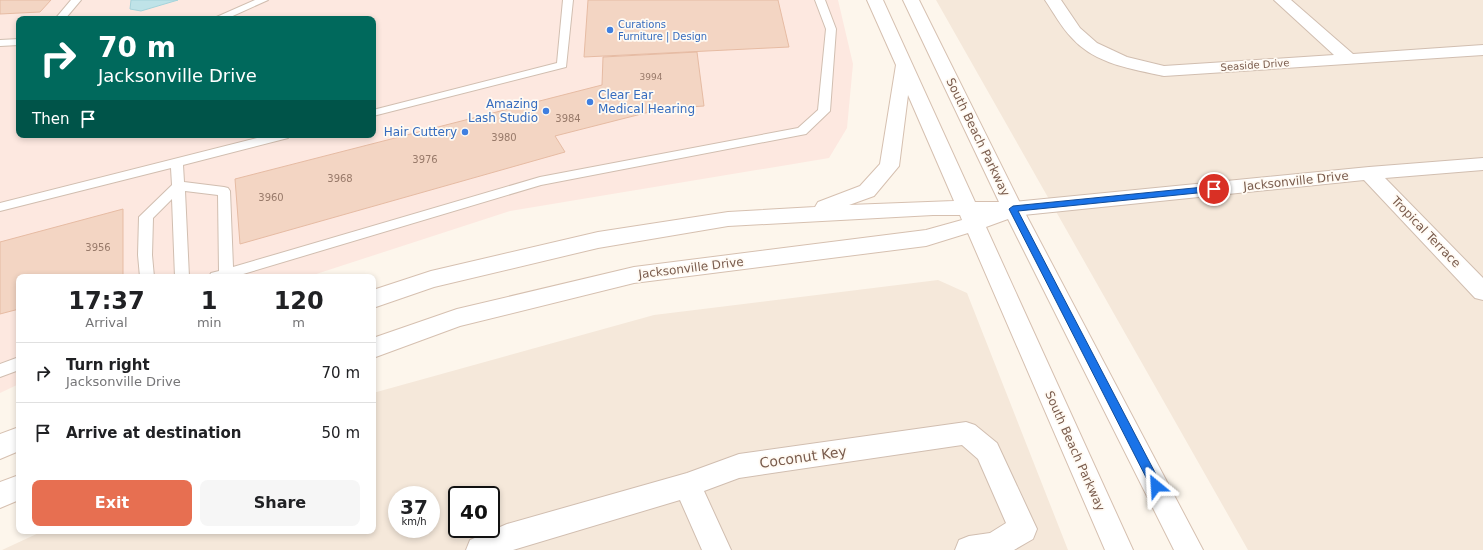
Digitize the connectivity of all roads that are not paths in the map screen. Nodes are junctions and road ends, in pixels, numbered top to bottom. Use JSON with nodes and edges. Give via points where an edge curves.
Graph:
{"nodes":[{"id":1,"x":76,"y":0,"type":"edge"},
{"id":2,"x":263,"y":0,"type":"edge"},
{"id":3,"x":568,"y":0,"type":"edge"},
{"id":4,"x":820,"y":0,"type":"edge"},
{"id":5,"x":875,"y":0,"type":"edge"},
{"id":6,"x":911,"y":0,"type":"edge"},
{"id":7,"x":1053,"y":0,"type":"edge"},
{"id":8,"x":1282,"y":0,"type":"edge"},
{"id":9,"x":63,"y":16,"type":"edge"},
{"id":10,"x":224,"y":16,"type":"edge"},
{"id":11,"x":16,"y":42,"type":"edge"},
{"id":12,"x":0,"y":43,"type":"edge"},
{"id":13,"x":1483,"y":50,"type":"edge"},
{"id":14,"x":1349,"y":59,"type":"junction"},
{"id":15,"x":904,"y":65,"type":"junction"},
{"id":16,"x":376,"y":111,"type":"edge"},
{"id":17,"x":272,"y":138,"type":"edge"},
{"id":18,"x":177,"y":162,"type":"junction"},
{"id":19,"x":1483,"y":164,"type":"edge"},
{"id":20,"x":1369,"y":173,"type":"junction"},
{"id":21,"x":178,"y":186,"type":"junction"},
{"id":22,"x":0,"y":207,"type":"edge"},
{"id":23,"x":1013,"y":209,"type":"junction"},
{"id":24,"x":800,"y":215,"type":"junction"},
{"id":25,"x":970,"y":216,"type":"junction"},
{"id":26,"x":147,"y":274,"type":"edge"},
{"id":27,"x":182,"y":274,"type":"edge"},
{"id":28,"x":221,"y":274,"type":"edge"},
{"id":29,"x":224,"y":274,"type":"edge"},
{"id":30,"x":1483,"y":292,"type":"edge"},
{"id":31,"x":376,"y":298,"type":"edge"},
{"id":32,"x":376,"y":347,"type":"edge"},
{"id":33,"x":16,"y":363,"type":"edge"},
{"id":34,"x":0,"y":371,"type":"edge"},
{"id":35,"x":16,"y":439,"type":"edge"},
{"id":36,"x":0,"y":447,"type":"edge"},
{"id":37,"x":687,"y":485,"type":"junction"},
{"id":38,"x":16,"y":488,"type":"edge"},
{"id":39,"x":0,"y":495,"type":"edge"},
{"id":40,"x":480,"y":550,"type":"edge"},
{"id":41,"x":717,"y":550,"type":"edge"},
{"id":42,"x":968,"y":550,"type":"edge"},
{"id":43,"x":1119,"y":550,"type":"edge"},
{"id":44,"x":1189,"y":550,"type":"edge"}],
"edges":[{"from":1,"to":9,"type":"lane"},
{"from":2,"to":10,"type":"lane"},
{"from":3,"to":16,"type":"lane","via":[[562,65]]},
{"from":4,"to":29,"type":"lane","via":[[831,30],[824,111],[802,130],[540,181]]},
{"from":5,"to":15,"type":"street","name":"South Beach Parkway"},
{"from":6,"to":23,"type":"street","name":"South Beach Parkway"},
{"from":7,"to":14,"type":"street","name":"Seaside Drive","via":[[1082,39],[1094,49],[1115,59],[1164,71]]},
{"from":8,"to":14,"type":"street"},
{"from":11,"to":12,"type":"lane"},
{"from":13,"to":14,"type":"street","name":"Seaside Drive"},
{"from":15,"to":24,"type":"street","via":[[889,166],[867,191],[840,203]]},
{"from":15,"to":25,"type":"street","name":"South Beach Parkway"},
{"from":17,"to":18,"type":"lane"},
{"from":18,"to":21,"type":"lane"},
{"from":18,"to":22,"type":"lane"},
{"from":19,"to":20,"type":"street","name":"Jacksonville Drive"},
{"from":20,"to":23,"type":"street","name":"Jacksonville Drive"},
{"from":20,"to":30,"type":"street","name":"Tropical Terrace"},
{"from":21,"to":26,"type":"lane","via":[[146,217]]},
{"from":21,"to":27,"type":"lane"},
{"from":21,"to":28,"type":"lane","via":[[224,191]]},
{"from":23,"to":25,"type":"street","name":"Jacksonville Drive"},
{"from":23,"to":44,"type":"street","name":"South Beach Parkway"},
{"from":24,"to":25,"type":"street","name":"Jacksonville Drive","via":[[933,208]]},
{"from":24,"to":31,"type":"street","name":"Jacksonville Drive","via":[[728,219],[598,240],[431,279]]},
{"from":25,"to":32,"type":"street","name":"Jacksonville Drive","via":[[926,238],[634,275],[457,318]]},
{"from":25,"to":43,"type":"street","name":"South Beach Parkway"},
{"from":33,"to":34,"type":"lane"},
{"from":35,"to":36,"type":"street"},
{"from":37,"to":40,"type":"street","name":"Coconut Key","via":[[507,538]]},
{"from":37,"to":41,"type":"street"},
{"from":37,"to":42,"type":"street","name":"Coconut Key","via":[[739,466],[966,433],[988,452],[1023,529],[994,546]]},
{"from":38,"to":39,"type":"street"}]}
